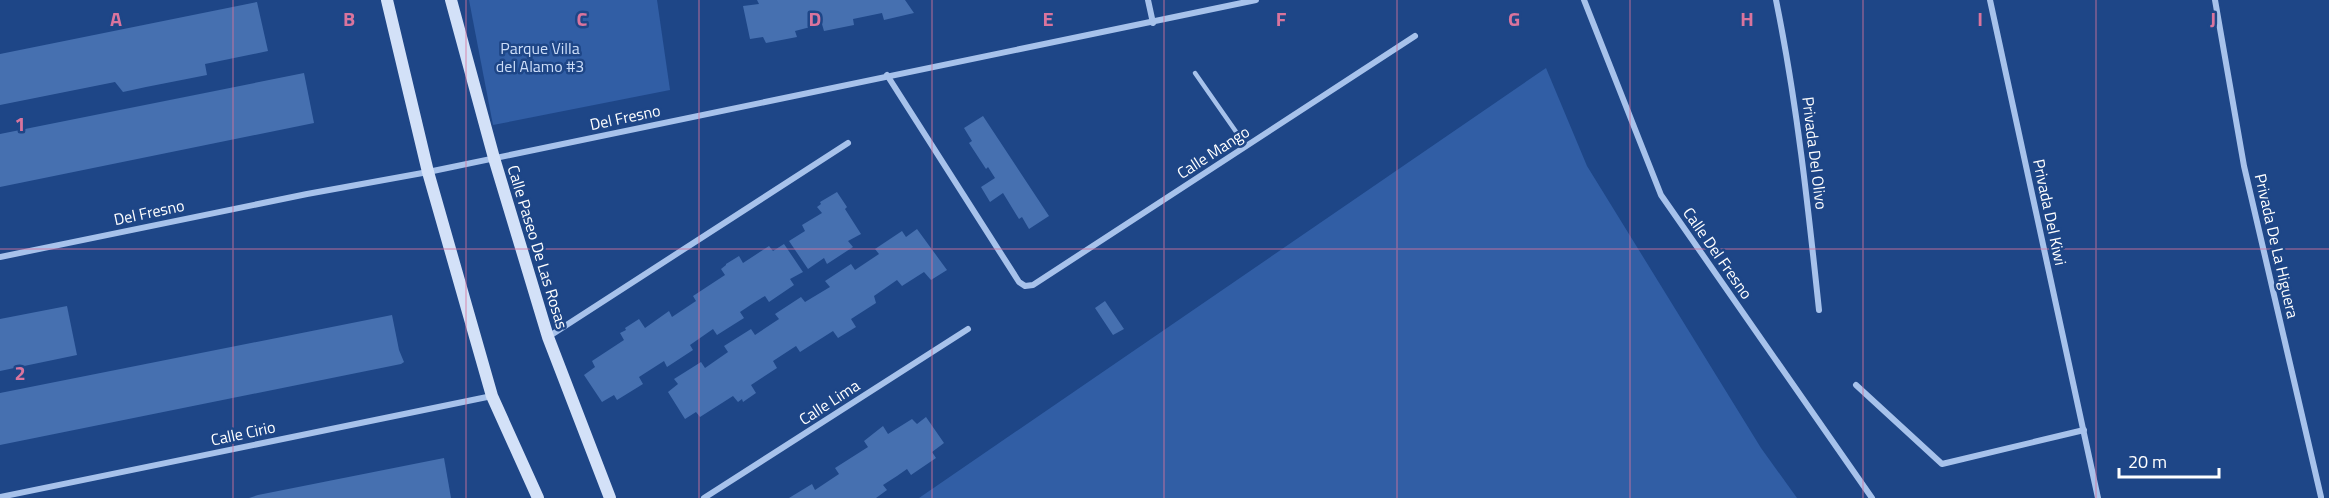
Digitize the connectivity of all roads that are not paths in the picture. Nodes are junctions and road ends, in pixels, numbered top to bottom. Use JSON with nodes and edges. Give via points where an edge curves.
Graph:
{"nodes":[{"id":1,"x":387,"y":0,"type":"edge"},
{"id":2,"x":451,"y":0,"type":"edge"},
{"id":3,"x":1148,"y":0,"type":"edge"},
{"id":4,"x":1256,"y":0,"type":"edge"},
{"id":5,"x":1584,"y":0,"type":"edge"},
{"id":6,"x":1776,"y":0,"type":"edge"},
{"id":7,"x":1990,"y":0,"type":"edge"},
{"id":8,"x":2215,"y":0,"type":"edge"},
{"id":9,"x":1153,"y":23,"type":"junction"},
{"id":10,"x":1415,"y":36,"type":"dead end"},
{"id":11,"x":1196,"y":73,"type":"dead end"},
{"id":12,"x":887,"y":75,"type":"junction"},
{"id":13,"x":848,"y":143,"type":"dead end"},
{"id":14,"x":1246,"y":146,"type":"junction"},
{"id":15,"x":494,"y":158,"type":"junction"},
{"id":16,"x":428,"y":172,"type":"junction"},
{"id":17,"x":0,"y":256,"type":"edge"},
{"id":18,"x":1819,"y":310,"type":"dead end"},
{"id":19,"x":968,"y":329,"type":"dead end"},
{"id":20,"x":548,"y":337,"type":"junction"},
{"id":21,"x":1856,"y":385,"type":"dead end"},
{"id":22,"x":492,"y":396,"type":"junction"},
{"id":23,"x":2084,"y":430,"type":"junction"},
{"id":24,"x":0,"y":496,"type":"edge"},
{"id":25,"x":2321,"y":497,"type":"edge"},
{"id":26,"x":538,"y":498,"type":"edge"},
{"id":27,"x":610,"y":498,"type":"edge"},
{"id":28,"x":704,"y":498,"type":"edge"},
{"id":29,"x":1872,"y":498,"type":"edge"},
{"id":30,"x":2098,"y":498,"type":"edge"}],
"edges":[{"from":1,"to":16,"type":"street"},
{"from":2,"to":15,"type":"street","name":"Calle Paseo De Las Rosas"},
{"from":3,"to":9,"type":"street"},
{"from":4,"to":9,"type":"street","name":"Del Fresno"},
{"from":5,"to":29,"type":"street","name":"Calle Del Fresno","via":[[1661,195]]},
{"from":6,"to":18,"type":"street","name":"Privada Del Olivo","via":[[1803,157]]},
{"from":7,"to":23,"type":"street","name":"Privada Del Kiwi"},
{"from":8,"to":25,"type":"street","name":"Privada De La Higuera","via":[[2244,166]]},
{"from":9,"to":12,"type":"street","name":"Del Fresno"},
{"from":10,"to":14,"type":"street","name":"Calle Mango"},
{"from":11,"to":14,"type":"lane"},
{"from":12,"to":14,"type":"street","name":"Calle Mango","via":[[1025,286],[1033,285]]},
{"from":12,"to":15,"type":"street","name":"Del Fresno"},
{"from":13,"to":20,"type":"street"},
{"from":15,"to":16,"type":"street","name":"Del Fresno"},
{"from":15,"to":20,"type":"street","name":"Calle Paseo De Las Rosas"},
{"from":16,"to":17,"type":"street","name":"Del Fresno"},
{"from":16,"to":22,"type":"street"},
{"from":19,"to":28,"type":"street","name":"Calle Lima"},
{"from":20,"to":27,"type":"street","name":"Calle Paseo De Las Rosas"},
{"from":21,"to":23,"type":"street","via":[[1942,464]]},
{"from":22,"to":24,"type":"street","name":"Calle Cirio"},
{"from":22,"to":26,"type":"street"},
{"from":23,"to":30,"type":"street","name":"Privada Del Kiwi"}]}
